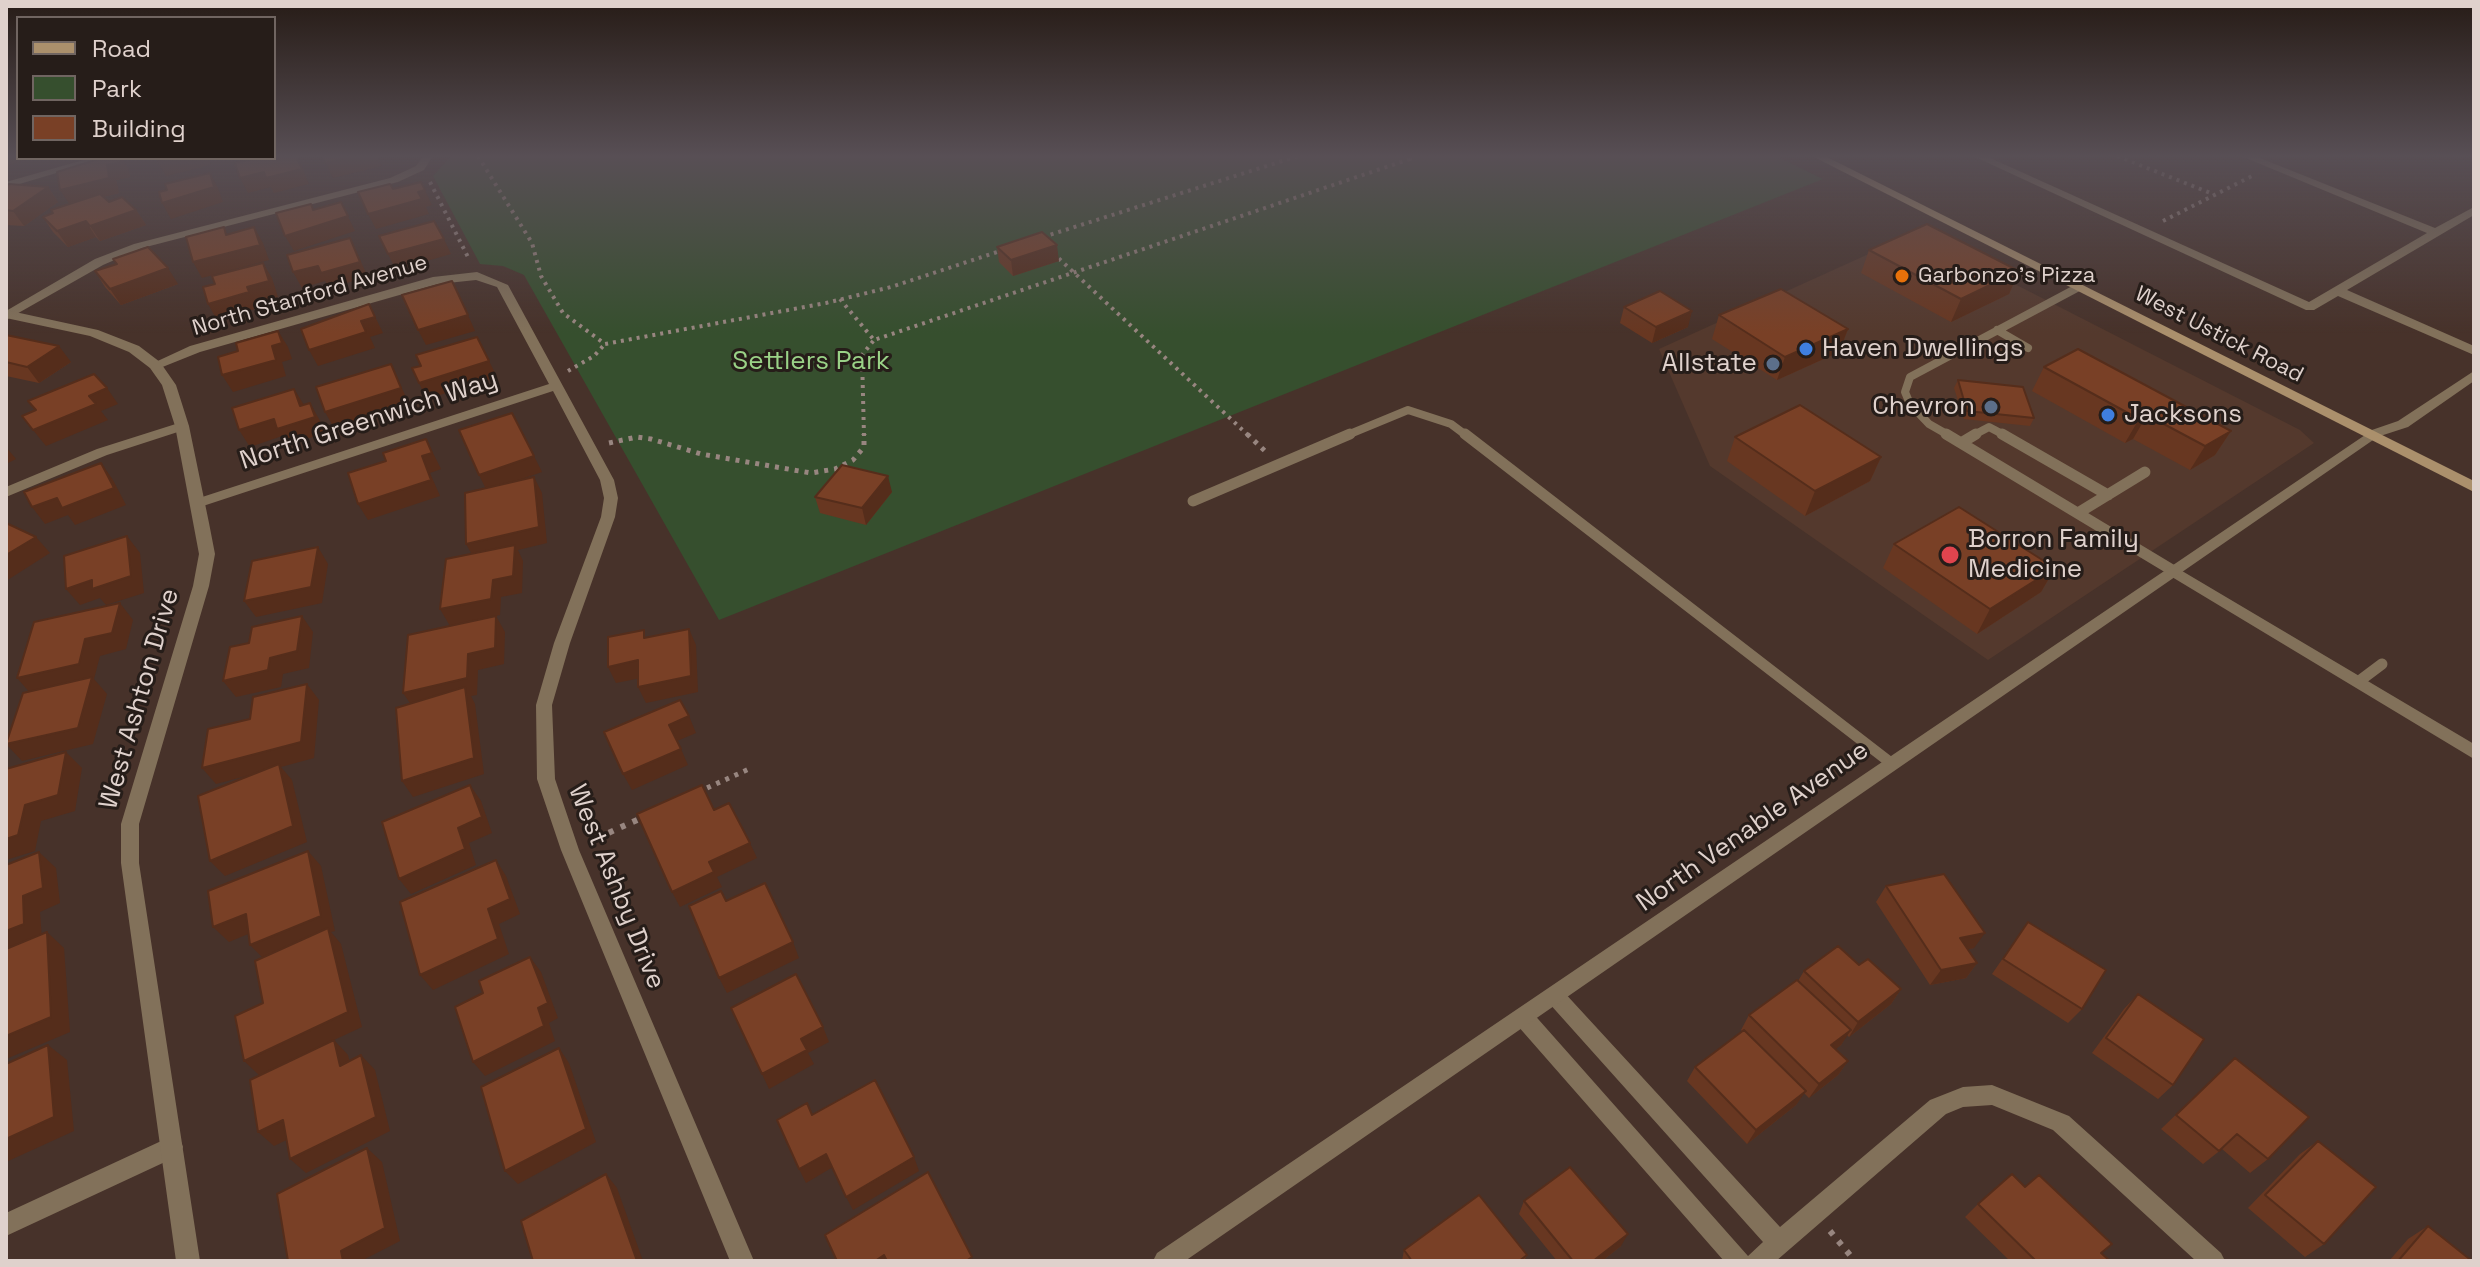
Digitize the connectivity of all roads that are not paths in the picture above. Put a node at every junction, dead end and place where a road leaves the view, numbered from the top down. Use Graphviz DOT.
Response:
graph roads {
  1 [pos="258,215"];
  2 [pos="1933,215"];
  3 [pos="2108,215"];
  4 [pos="2392,215"];
  5 [pos="2466,215"];
  6 [pos="2436,233"];
  7 [pos="476,271"];
  8 [pos="2077,288"];
  9 [pos="2338,291"];
  10 [pos="7,315"];
  11 [pos="1997,330"];
  12 [pos="2028,348"];
  13 [pos="2474,351"];
  14 [pos="155,365"];
  15 [pos="2474,375"];
  16 [pos="562,378"];
  17 [pos="182,426"];
  18 [pos="2371,435"];
  19 [pos="1961,443"];
  20 [pos="2145,472"];
  21 [pos="2474,487"];
  22 [pos="6,492"];
  23 [pos="2108,495"];
  24 [pos="1193,501"];
  25 [pos="198,503"];
  26 [pos="2078,513"];
  27 [pos="2172,570"];
  28 [pos="2382,664"];
  29 [pos="2358,682"];
  30 [pos="2474,752"];
  31 [pos="1891,763"];
  32 [pos="1555,996"];
  33 [pos="1524,1018"];
  34 [pos="172,1147"];
  35 [pos="6,1225"];
  36 [pos="1779,1243"];
  37 [pos="188,1261"];
  38 [pos="742,1261"];
  39 [pos="1165,1261"];
  40 [pos="1739,1261"];
  41 [pos="1758,1261"];
  42 [pos="2213,1261"];
  1 -- 10 [label="street"];
  2 -- 8 [label="main road, West Ustick Road"];
  3 -- 9 [label="street"];
  4 -- 6 [label="street"];
  5 -- 6 [label="street"];
  6 -- 9 [label="street"];
  7 -- 14 [label="street, North Stanford Avenue"];
  7 -- 16 [label="street, West Ashby Drive"];
  8 -- 11 [label="lane"];
  8 -- 18 [label="main road, West Ustick Road"];
  9 -- 13 [label="street"];
  10 -- 14 [label="street, West Ashton Drive"];
  11 -- 12 [label="lane"];
  11 -- 19 [label="lane"];
  14 -- 17 [label="street, West Ashton Drive"];
  15 -- 18 [label="street, North Venable Avenue"];
  16 -- 25 [label="street, North Greenwich Way"];
  16 -- 38 [label="street, West Ashby Drive"];
  17 -- 22 [label="street"];
  17 -- 25 [label="street, West Ashton Drive"];
  18 -- 21 [label="main road, West Ustick Road"];
  18 -- 27 [label="street, North Venable Avenue"];
  19 -- 23 [label="lane"];
  19 -- 26 [label="lane"];
  20 -- 23 [label="lane"];
  23 -- 26 [label="lane"];
  24 -- 31 [label="lane"];
  25 -- 34 [label="street, West Ashton Drive"];
  26 -- 27 [label="lane"];
  27 -- 29 [label="street"];
  27 -- 31 [label="street, North Venable Avenue"];
  28 -- 29 [label="lane"];
  29 -- 30 [label="street"];
  31 -- 32 [label="street, North Venable Avenue"];
  32 -- 33 [label="street, North Venable Avenue"];
  32 -- 36 [label="street"];
  33 -- 39 [label="street, North Venable Avenue"];
  33 -- 40 [label="street"];
  34 -- 35 [label="street"];
  34 -- 37 [label="street, West Ashton Drive"];
  36 -- 41 [label="street"];
  36 -- 42 [label="street"];
}
